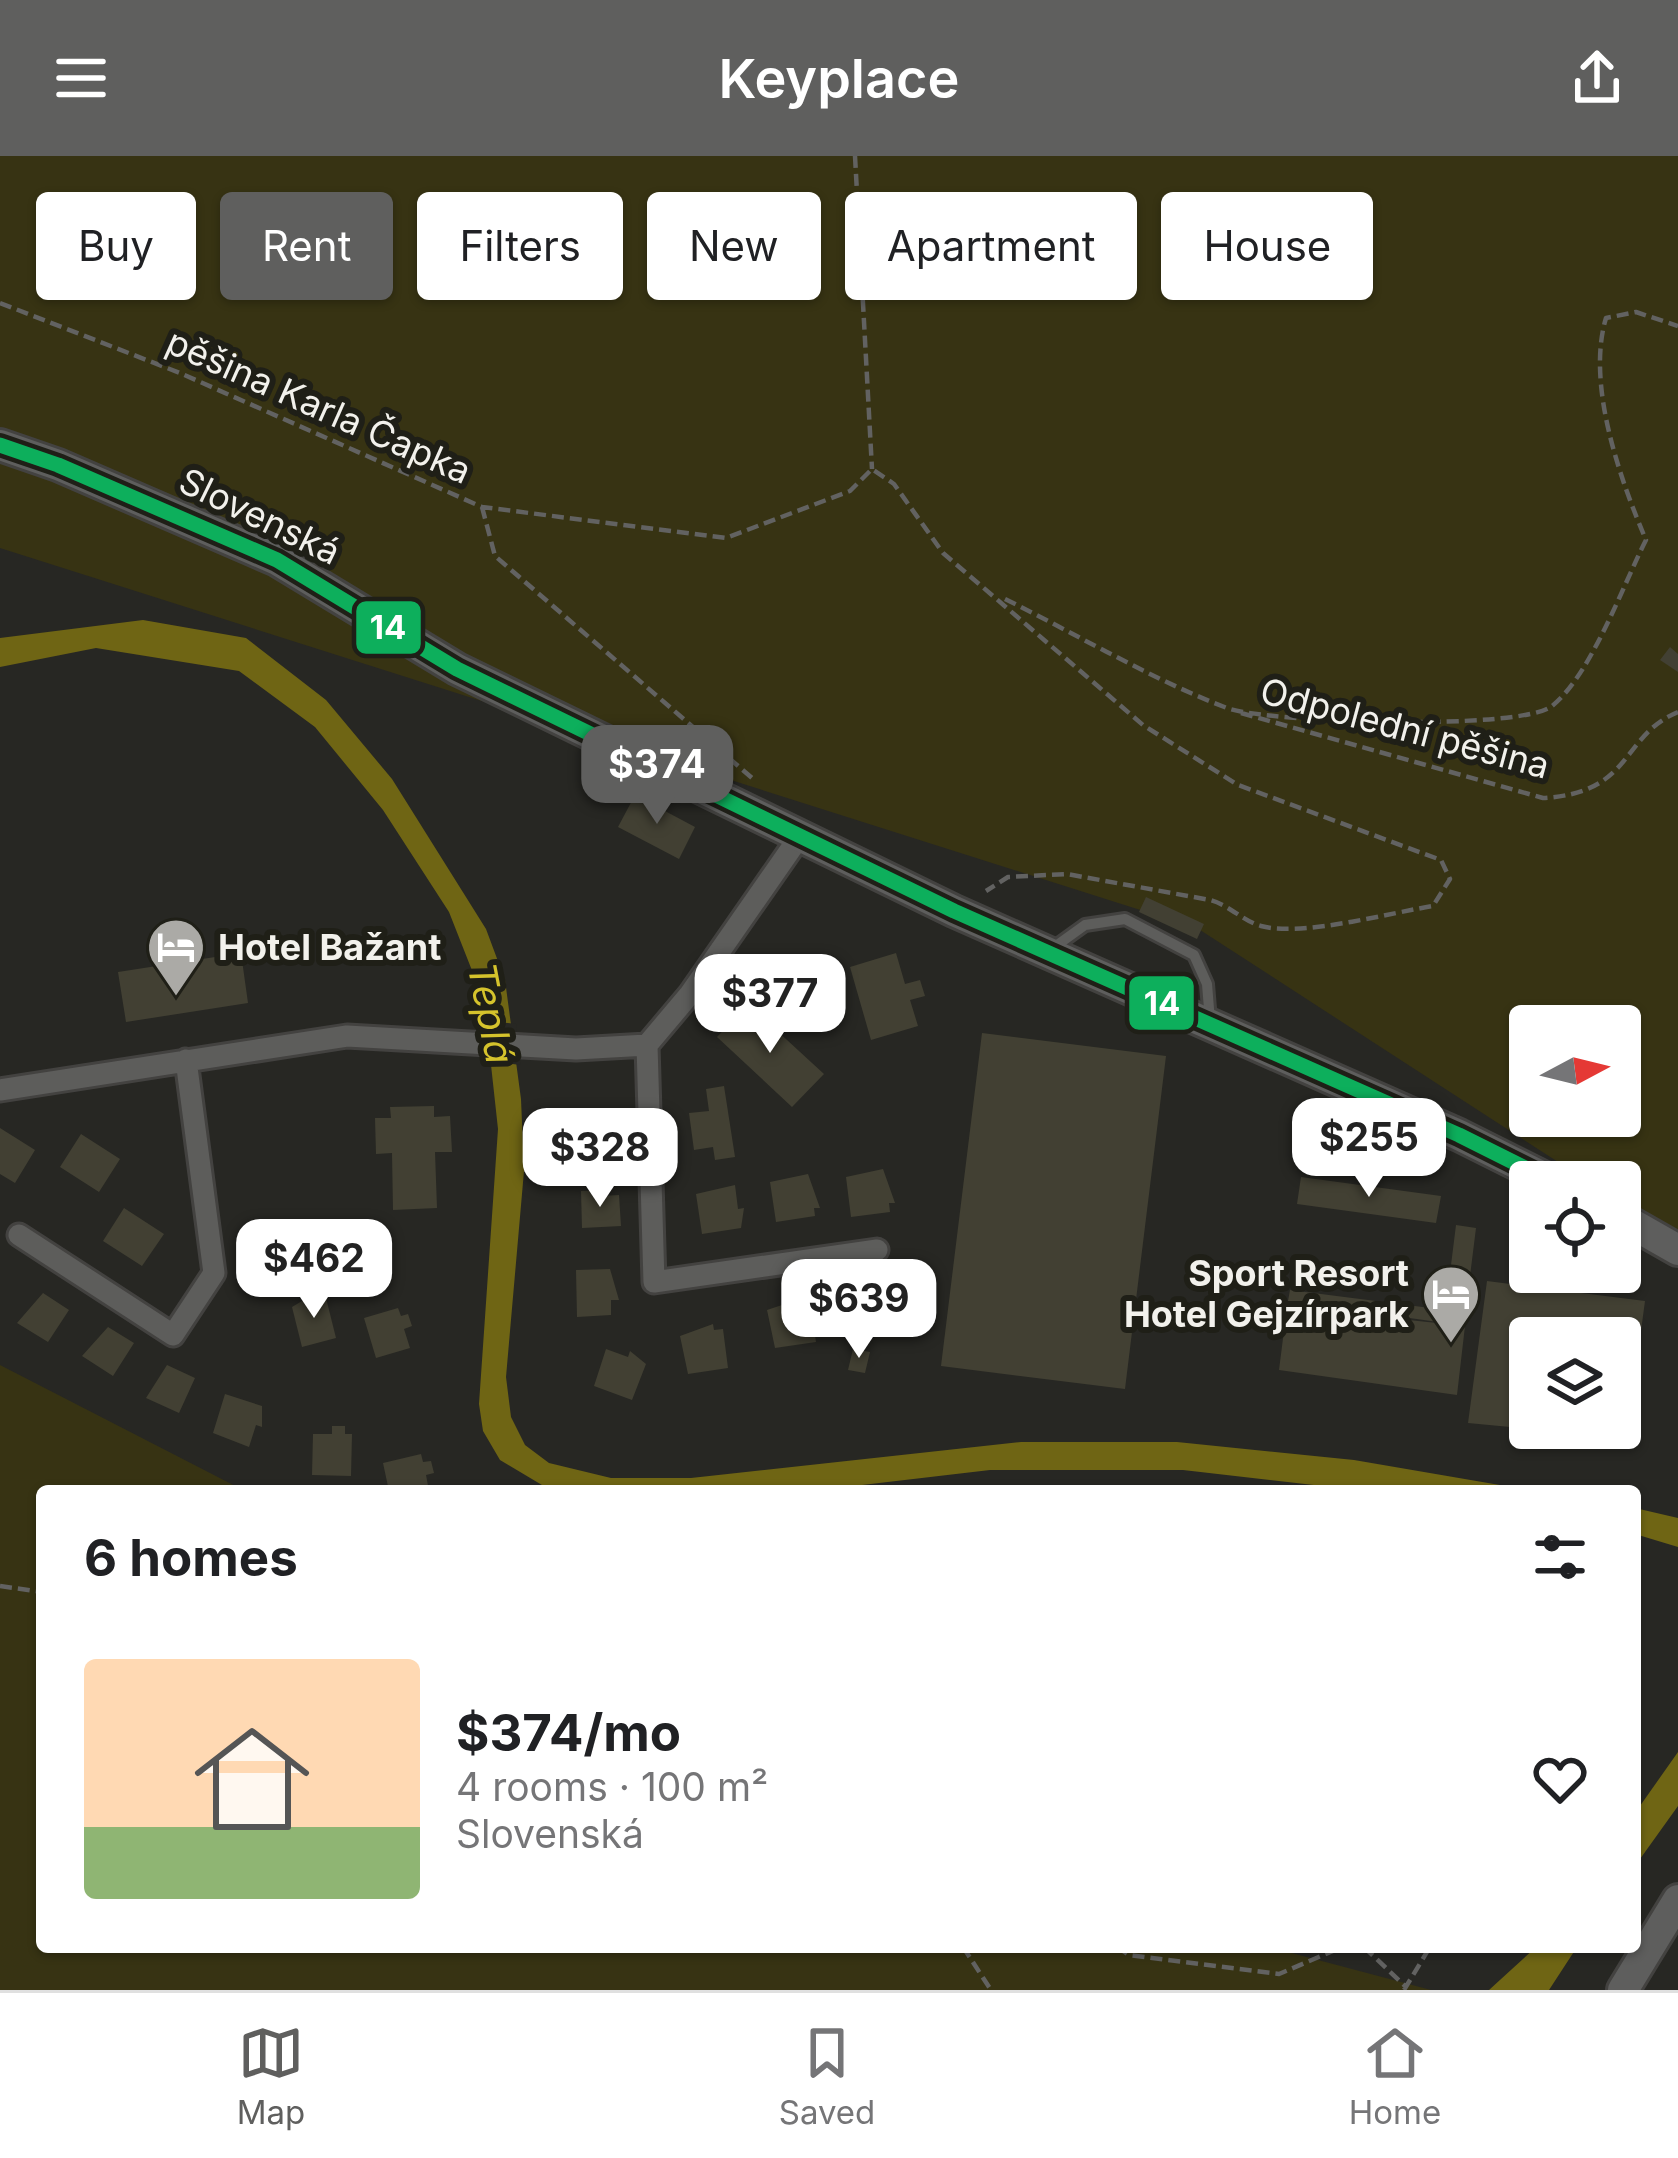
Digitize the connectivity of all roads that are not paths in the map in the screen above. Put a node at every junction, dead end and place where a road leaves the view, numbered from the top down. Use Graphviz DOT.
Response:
graph roads {
  1 [pos="0,446"];
  2 [pos="800,836"];
  3 [pos="1046,953"];
  4 [pos="1210,1028"];
  5 [pos="647,1045"];
  6 [pos="186,1060"];
  7 [pos="0,1090"];
  8 [pos="1511,1161"];
  9 [pos="1641,1229"];
  10 [pos="19,1234"];
  11 [pos="877,1250"];
  12 [pos="1678,1250"];
  13 [pos="1678,1900"];
  14 [pos="1623,1990"];
  1 -- 2 [label="street, Slovenská"];
  2 -- 3 [label="street, Slovenská"];
  2 -- 5 [label="street"];
  3 -- 4 [label="street, Slovenská"];
  3 -- 4 [label="lane"];
  4 -- 8 [label="street, Slovenská"];
  5 -- 6 [label="street"];
  5 -- 11 [label="street"];
  6 -- 7 [label="street"];
  6 -- 10 [label="street"];
  9 -- 12 [label="street"];
  13 -- 14 [label="street"];
}
